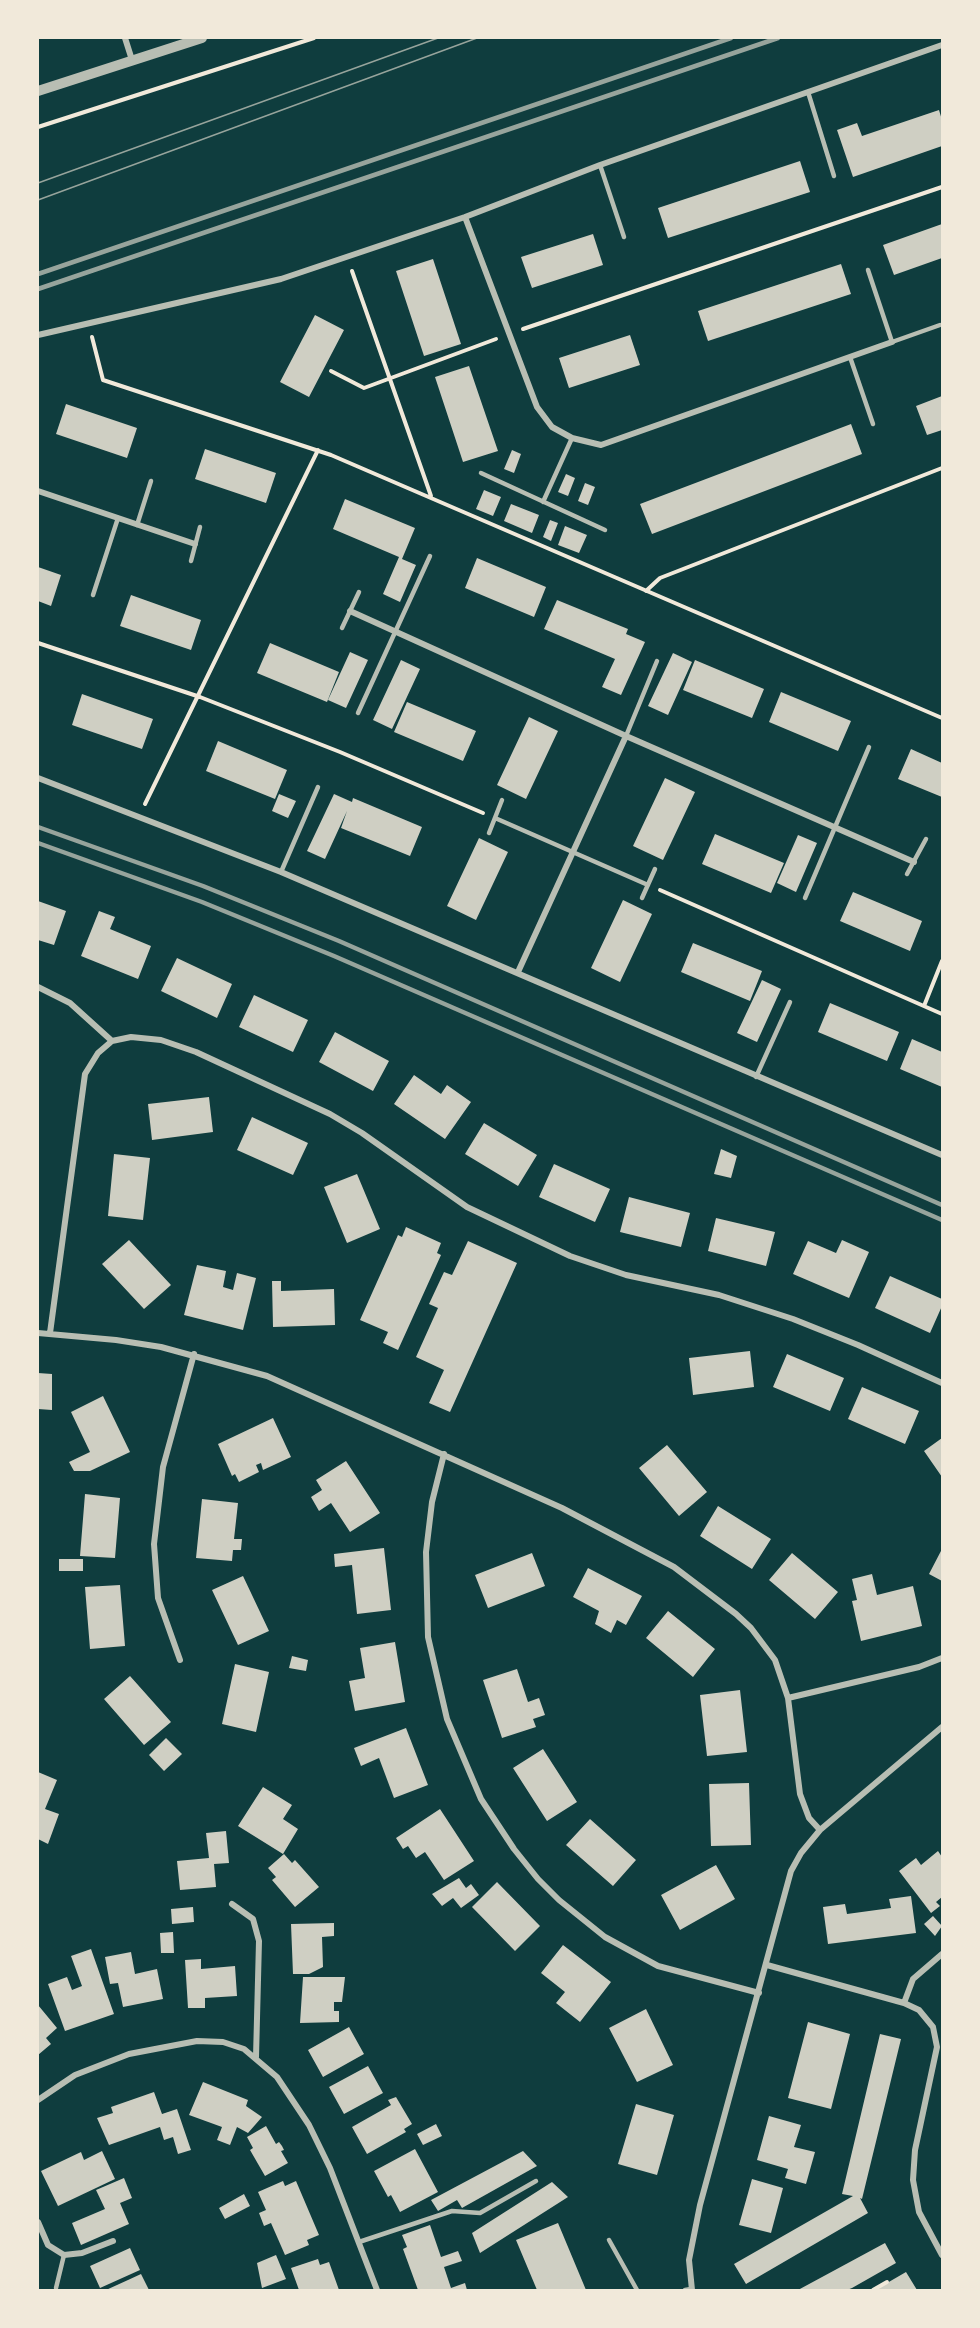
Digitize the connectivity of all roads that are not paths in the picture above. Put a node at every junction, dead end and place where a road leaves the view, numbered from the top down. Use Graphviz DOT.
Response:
graph roads {
  1 [pos="125,38"];
  2 [pos="202,38"];
  3 [pos="942,45"];
  4 [pos="132,60"];
  5 [pos="38,91"];
  6 [pos="808,92"];
  7 [pos="600,165"];
  8 [pos="834,176"];
  9 [pos="465,217"];
  10 [pos="624,237"];
  11 [pos="868,270"];
  12 [pos="940,325"];
  13 [pos="38,334"];
  14 [pos="892,342"];
  15 [pos="850,357"];
  16 [pos="873,424"];
  17 [pos="572,438"];
  18 [pos="481,473"];
  19 [pos="150,481"];
  20 [pos="38,491"];
  21 [pos="543,502"];
  22 [pos="118,518"];
  23 [pos="137,525"];
  24 [pos="200,527"];
  25 [pos="605,530"];
  26 [pos="195,544"];
  27 [pos="429,556"];
  28 [pos="191,561"];
  29 [pos="359,592"];
  30 [pos="93,595"];
  31 [pos="351,611"];
  32 [pos="342,628"];
  33 [pos="395,631"];
  34 [pos="657,661"];
  35 [pos="358,713"];
  36 [pos="626,736"];
  37 [pos="869,747"];
  38 [pos="38,778"];
  39 [pos="318,787"];
  40 [pos="502,800"];
  41 [pos="495,818"];
  42 [pos="836,828"];
  43 [pos="489,833"];
  44 [pos="926,839"];
  45 [pos="573,853"];
  46 [pos="914,862"];
  47 [pos="655,869"];
  48 [pos="281,872"];
  49 [pos="907,874"];
  50 [pos="648,885"];
  51 [pos="642,898"];
  52 [pos="805,898"];
  53 [pos="518,972"];
  54 [pos="38,987"];
  55 [pos="790,1002"];
  56 [pos="112,1041"];
  57 [pos="756,1077"];
  58 [pos="942,1155"];
  59 [pos="38,1333"];
  60 [pos="50,1333"];
  61 [pos="194,1354"];
  62 [pos="942,1383"];
  63 [pos="444,1454"];
  64 [pos="942,1658"];
  65 [pos="180,1660"];
  66 [pos="788,1698"];
  67 [pos="942,1727"];
  68 [pos="820,1830"];
  69 [pos="232,1904"];
  70 [pos="942,1954"];
  71 [pos="767,1965"];
  72 [pos="759,1993"];
  73 [pos="904,2002"];
  74 [pos="256,2057"];
  75 [pos="38,2100"];
  76 [pos="536,2181"];
  77 [pos="38,2222"];
  78 [pos="609,2240"];
  79 [pos="113,2241"];
  80 [pos="358,2242"];
  81 [pos="64,2255"];
  82 [pos="942,2255"];
  83 [pos="56,2288"];
  84 [pos="377,2290"];
  85 [pos="637,2290"];
  86 [pos="690,2290"];
  1 -- 4 [label="street"];
  2 -- 4 [label="street"];
  3 -- 6 [label="street"];
  4 -- 5 [label="street"];
  6 -- 7 [label="street"];
  6 -- 8 [label="lane"];
  7 -- 9 [label="street"];
  7 -- 10 [label="lane"];
  9 -- 13 [label="street"];
  9 -- 17 [label="street"];
  11 -- 14 [label="lane"];
  12 -- 14 [label="lane"];
  14 -- 15 [label="street"];
  15 -- 16 [label="lane"];
  15 -- 17 [label="street"];
  17 -- 21 [label="lane"];
  18 -- 21 [label="lane"];
  19 -- 23 [label="lane"];
  20 -- 22 [label="street"];
  21 -- 25 [label="lane"];
  22 -- 23 [label="street"];
  22 -- 30 [label="lane"];
  23 -- 26 [label="street"];
  24 -- 26 [label="lane"];
  26 -- 28 [label="lane"];
  27 -- 33 [label="lane"];
  29 -- 31 [label="lane"];
  31 -- 32 [label="lane"];
  31 -- 33 [label="street"];
  33 -- 35 [label="lane"];
  33 -- 36 [label="street"];
  34 -- 36 [label="lane"];
  36 -- 42 [label="street"];
  36 -- 45 [label="street"];
  37 -- 42 [label="lane"];
  38 -- 48 [label="street"];
  39 -- 48 [label="lane"];
  40 -- 41 [label="lane"];
  41 -- 43 [label="lane"];
  41 -- 45 [label="lane"];
  42 -- 46 [label="street"];
  42 -- 52 [label="lane"];
  44 -- 46 [label="lane"];
  45 -- 50 [label="lane"];
  45 -- 53 [label="street"];
  46 -- 49 [label="lane"];
  47 -- 50 [label="lane"];
  48 -- 53 [label="street"];
  50 -- 51 [label="lane"];
  53 -- 57 [label="street"];
  54 -- 56 [label="street"];
  55 -- 57 [label="lane"];
  56 -- 60 [label="street"];
  56 -- 62 [label="street"];
  57 -- 58 [label="street"];
  59 -- 60 [label="street"];
  60 -- 61 [label="street"];
  61 -- 63 [label="street"];
  61 -- 65 [label="street"];
  63 -- 66 [label="street"];
  63 -- 72 [label="street"];
  64 -- 66 [label="street"];
  66 -- 68 [label="street"];
  67 -- 68 [label="street"];
  68 -- 71 [label="street"];
  69 -- 74 [label="street"];
  70 -- 73 [label="street"];
  71 -- 72 [label="street"];
  71 -- 73 [label="street"];
  72 -- 86 [label="street"];
  73 -- 82 [label="street"];
  74 -- 75 [label="street"];
  74 -- 80 [label="street"];
  76 -- 80 [label="lane"];
  77 -- 81 [label="street"];
  78 -- 85 [label="lane"];
  79 -- 81 [label="street"];
  80 -- 84 [label="street"];
  81 -- 83 [label="lane"];
}
